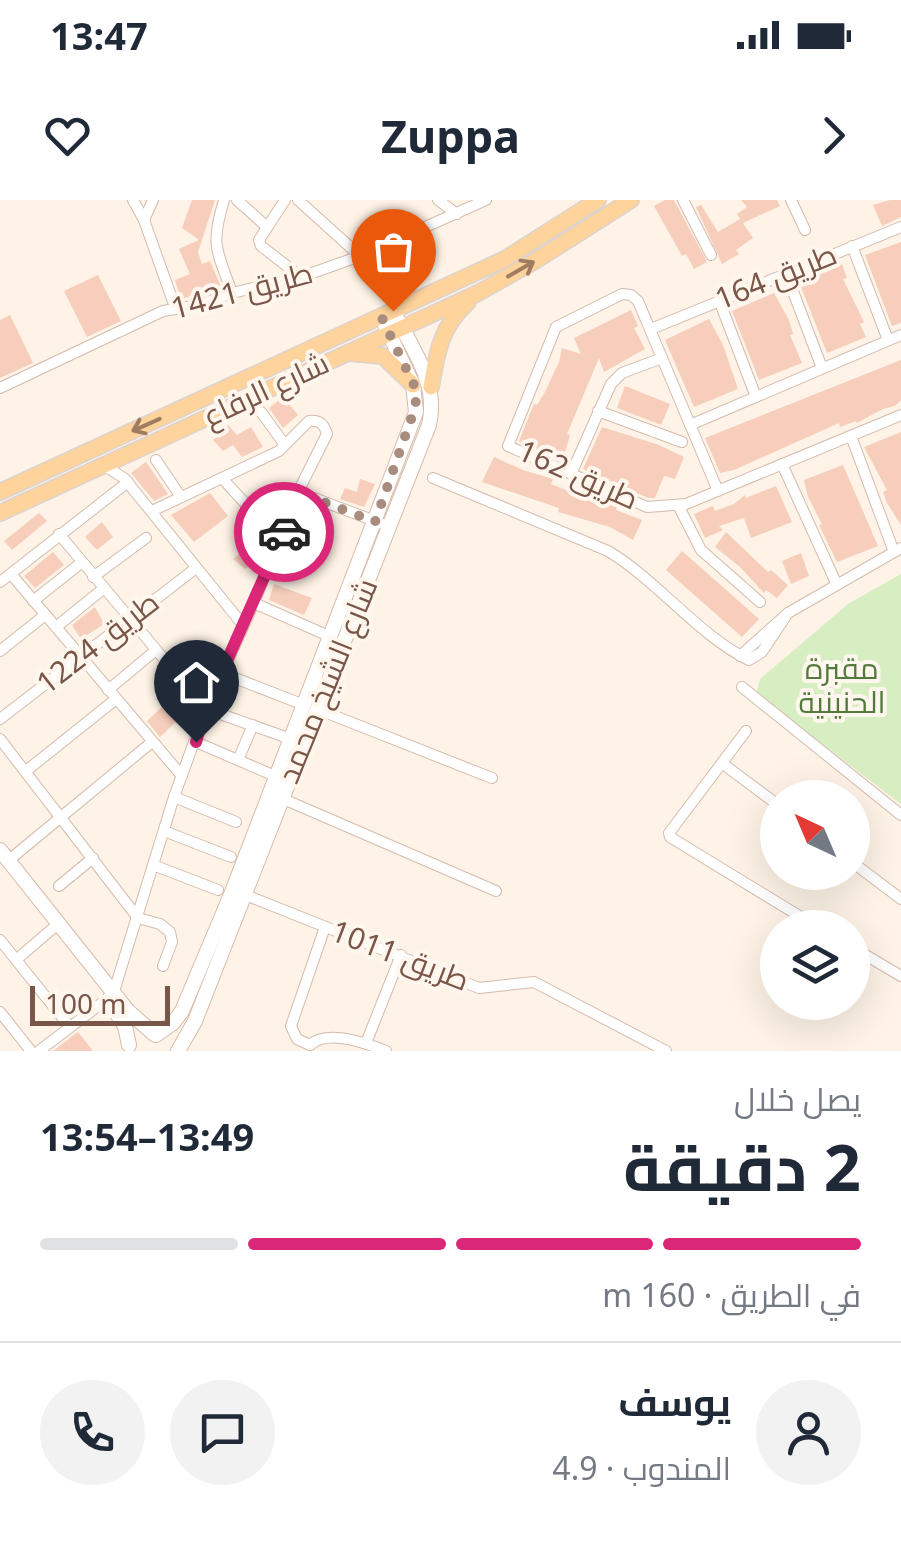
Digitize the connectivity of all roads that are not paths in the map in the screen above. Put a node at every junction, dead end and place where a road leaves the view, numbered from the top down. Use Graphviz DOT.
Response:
graph roads {
  1 [pos="134,200"];
  2 [pos="153,200"];
  3 [pos="224,200"];
  4 [pos="237,200"];
  5 [pos="286,200"];
  6 [pos="298,200"];
  7 [pos="438,200"];
  8 [pos="486,200"];
  9 [pos="564,200"];
  10 [pos="631,200"];
  11 [pos="683,200"];
  12 [pos="791,200"];
  13 [pos="591,207"];
  14 [pos="457,214"];
  15 [pos="144,220"];
  16 [pos="266,226"];
  17 [pos="901,226"];
  18 [pos="805,230"];
  19 [pos="548,232"];
  20 [pos="852,246"];
  21 [pos="710,255"];
  22 [pos="360,256"];
  23 [pos="786,273"];
  24 [pos="300,277"];
  25 [pos="232,293"];
  26 [pos="478,293"];
  27 [pos="718,300"];
  28 [pos="175,307"];
  29 [pos="387,314"];
  30 [pos="651,329"];
  31 [pos="396,331"];
  32 [pos="901,335"];
  33 [pos="888,340"];
  34 [pos="346,352"];
  35 [pos="662,358"];
  36 [pos="822,368"];
  37 [pos="414,385"];
  38 [pos="431,386"];
  39 [pos="0,388"];
  40 [pos="756,397"];
  41 [pos="598,411"];
  42 [pos="262,412"];
  43 [pos="901,415"];
  44 [pos="690,424"];
  45 [pos="851,436"];
  46 [pos="682,442"];
  47 [pos="285,444"];
  48 [pos="125,455"];
  49 [pos="156,460"];
  50 [pos="782,464"];
  51 [pos="104,465"];
  52 [pos="571,474"];
  53 [pos="222,478"];
  54 [pos="432,478"];
  55 [pos="126,480"];
  56 [pos="718,491"];
  57 [pos="0,492"];
  58 [pos="298,492"];
  59 [pos="181,497"];
  60 [pos="678,505"];
  61 [pos="152,511"];
  62 [pos="0,513"];
  63 [pos="375,522"];
  64 [pos="391,527"];
  65 [pos="59,534"];
  66 [pos="146,538"];
  67 [pos="280,542"];
  68 [pos="898,550"];
  69 [pos="81,563"];
  70 [pos="196,568"];
  71 [pos="11,574"];
  72 [pos="93,577"];
  73 [pos="0,582"];
  74 [pos="838,585"];
  75 [pos="104,589"];
  76 [pos="34,601"];
  77 [pos="760,602"];
  78 [pos="254,603"];
  79 [pos="46,615"];
  80 [pos="130,618"];
  81 [pos="243,625"];
  82 [pos="56,628"];
  83 [pos="331,637"];
  84 [pos="156,650"];
  85 [pos="0,651"];
  86 [pos="79,657"];
  87 [pos="222,674"];
  88 [pos="742,687"];
  89 [pos="112,694"];
  90 [pos="311,707"];
  91 [pos="206,708"];
  92 [pos="0,719"];
  93 [pos="253,725"];
  94 [pos="746,731"];
  95 [pos="0,738"];
  96 [pos="291,740"];
  97 [pos="152,742"];
  98 [pos="196,742"];
  99 [pos="238,760"];
  100 [pos="723,764"];
  101 [pos="26,771"];
  102 [pos="182,776"];
  103 [pos="276,776"];
  104 [pos="492,778"];
  105 [pos="760,792"];
  106 [pos="174,797"];
  107 [pos="281,798"];
  108 [pos="901,815"];
  109 [pos="60,817"];
  110 [pos="236,822"];
  111 [pos="164,830"];
  112 [pos="232,857"];
  113 [pos="3,858"];
  114 [pos="93,858"];
  115 [pos="153,865"];
  116 [pos="870,876"];
  117 [pos="59,886"];
  118 [pos="218,890"];
  119 [pos="496,891"];
  120 [pos="243,894"];
  121 [pos="901,899"];
  122 [pos="790,910"];
  123 [pos="138,918"];
  124 [pos="325,927"];
  125 [pos="52,930"];
  126 [pos="0,940"];
  127 [pos="402,955"];
  128 [pos="870,958"];
  129 [pos="16,960"];
  130 [pos="163,966"];
  131 [pos="901,976"];
  132 [pos="105,990"];
  133 [pos="0,1012"];
  134 [pos="70,1028"];
  135 [pos="155,1034"];
  136 [pos="366,1044"];
  137 [pos="329,1046"];
  138 [pos="127,1048"];
  139 [pos="310,1048"];
  140 [pos="31,1051"];
  141 [pos="39,1051"];
  142 [pos="177,1051"];
  143 [pos="386,1051"];
  144 [pos="666,1051"];
  1 -- 15 [label="street"];
  2 -- 15 [label="street"];
  3 -- 25 [label="street"];
  4 -- 16 [label="street"];
  5 -- 16 [label="street"];
  6 -- 22 [label="street"];
  7 -- 14 [label="street"];
  8 -- 14 [label="street, طريق 1421"];
  9 -- 19 [label="main road"];
  10 -- 13 [label="main road, شارع الرفاع"];
  11 -- 21 [label="street"];
  12 -- 18 [label="street"];
  13 -- 19 [label="main road, شارع الرفاع"];
  26 -- 13 [label="main road, شارع الرفاع, one-way"];
  14 -- 22 [label="street, طريق 1421"];
  15 -- 28 [label="street"];
  16 -- 24 [label="street"];
  17 -- 20 [label="street, طريق 164"];
  19 -- 29 [label="main road, شارع الرفاع"];
  20 -- 23 [label="street, طريق 164"];
  20 -- 33 [label="street"];
  22 -- 24 [label="street, طريق 1421"];
  23 -- 27 [label="street, طريق 164"];
  23 -- 36 [label="street"];
  24 -- 25 [label="street, طريق 1421"];
  25 -- 28 [label="street, طريق 1421"];
  26 -- 31 [label="main road, شارع الرفاع"];
  26 -- 38 [label="main road"];
  27 -- 30 [label="street, طريق 164"];
  27 -- 40 [label="street"];
  28 -- 39 [label="street, طريق 1421"];
  29 -- 31 [label="street"];
  29 -- 57 [label="main road, شارع الرفاع, one-way"];
  30 -- 35 [label="street"];
  30 -- 52 [label="street, طريق 162"];
  31 -- 34 [label="main road, شارع الرفاع"];
  31 -- 37 [label="street"];
  31 -- 38 [label="street"];
  32 -- 33 [label="street"];
  33 -- 36 [label="street"];
  34 -- 37 [label="main road"];
  34 -- 48 [label="main road, شارع الرفاع"];
  35 -- 41 [label="street"];
  35 -- 44 [label="street"];
  36 -- 40 [label="street"];
  37 -- 63 [label="street, شارع الشيخ محمد"];
  38 -- 64 [label="street, شارع الشيخ محمد"];
  40 -- 44 [label="street"];
  41 -- 46 [label="street"];
  41 -- 52 [label="street"];
  42 -- 47 [label="street"];
  43 -- 45 [label="street, طريق 162"];
  44 -- 56 [label="street"];
  45 -- 50 [label="street, طريق 162"];
  45 -- 68 [label="street"];
  47 -- 53 [label="street"];
  47 -- 58 [label="street"];
  48 -- 51 [label="main road, شارع الرفاع"];
  48 -- 55 [label="street"];
  49 -- 59 [label="street"];
  50 -- 56 [label="street, طريق 162"];
  50 -- 74 [label="street"];
  51 -- 55 [label="street"];
  51 -- 62 [label="main road, شارع الرفاع"];
  52 -- 60 [label="street, طريق 162"];
  53 -- 59 [label="street"];
  53 -- 67 [label="street"];
  54 -- 74 [label="street"];
  55 -- 61 [label="street"];
  55 -- 65 [label="street"];
  56 -- 60 [label="street, طريق 162"];
  58 -- 63 [label="street"];
  58 -- 67 [label="street"];
  59 -- 61 [label="street"];
  60 -- 77 [label="street"];
  61 -- 70 [label="street"];
  63 -- 64 [label="street"];
  63 -- 83 [label="street, شارع الشيخ محمد"];
  64 -- 90 [label="street, شارع الشيخ محمد"];
  65 -- 69 [label="street"];
  65 -- 71 [label="street"];
  66 -- 72 [label="street"];
  67 -- 78 [label="street"];
  68 -- 74 [label="street"];
  69 -- 72 [label="street"];
  69 -- 76 [label="street"];
  70 -- 80 [label="street, طريق 1224"];
  70 -- 81 [label="street"];
  71 -- 73 [label="street"];
  71 -- 76 [label="street"];
  72 -- 75 [label="street"];
  75 -- 80 [label="street"];
  75 -- 82 [label="street"];
  76 -- 79 [label="street"];
  78 -- 81 [label="street"];
  78 -- 83 [label="street"];
  79 -- 82 [label="street"];
  79 -- 85 [label="street"];
  80 -- 84 [label="street"];
  80 -- 86 [label="street, طريق 1224"];
  81 -- 87 [label="street"];
  82 -- 86 [label="street"];
  83 -- 90 [label="street, شارع الشيخ محمد"];
  84 -- 89 [label="street"];
  84 -- 91 [label="street"];
  86 -- 89 [label="street"];
  86 -- 92 [label="street, طريق 1224"];
  87 -- 90 [label="street"];
  87 -- 91 [label="street"];
  88 -- 108 [label="street"];
  89 -- 97 [label="street"];
  89 -- 101 [label="street"];
  90 -- 96 [label="street, شارع الشيخ محمد"];
  90 -- 104 [label="street"];
  90 -- 107 [label="street, شارع الشيخ محمد"];
  91 -- 93 [label="street"];
  91 -- 98 [label="street"];
  93 -- 96 [label="street"];
  93 -- 99 [label="street"];
  94 -- 100 [label="street"];
  95 -- 101 [label="street"];
  96 -- 103 [label="street, شارع الشيخ محمد"];
  97 -- 102 [label="street"];
  97 -- 109 [label="street"];
  98 -- 99 [label="street"];
  98 -- 102 [label="street"];
  99 -- 103 [label="street"];
  100 -- 105 [label="street"];
  100 -- 122 [label="street"];
  101 -- 109 [label="street"];
  102 -- 106 [label="street"];
  103 -- 135 [label="street, شارع الشيخ محمد"];
  106 -- 110 [label="street"];
  106 -- 111 [label="street"];
  107 -- 119 [label="street"];
  107 -- 120 [label="street, شارع الشيخ محمد"];
  109 -- 113 [label="street"];
  109 -- 114 [label="street"];
  111 -- 112 [label="street"];
  111 -- 115 [label="street"];
  113 -- 125 [label="street"];
  113 -- 132 [label="street"];
  114 -- 117 [label="street"];
  114 -- 123 [label="street"];
  115 -- 118 [label="street"];
  115 -- 123 [label="street"];
  116 -- 121 [label="street"];
  120 -- 124 [label="street, طريق 1011"];
  120 -- 142 [label="street, شارع الشيخ محمد"];
  123 -- 130 [label="street"];
  123 -- 132 [label="street"];
  124 -- 127 [label="street, طريق 1011"];
  124 -- 139 [label="street"];
  125 -- 129 [label="street"];
  125 -- 132 [label="street"];
  126 -- 129 [label="street"];
  127 -- 136 [label="street"];
  127 -- 144 [label="street, طريق 1011"];
  128 -- 131 [label="street"];
  129 -- 134 [label="street"];
  132 -- 134 [label="street"];
  132 -- 135 [label="street"];
  132 -- 138 [label="street"];
  133 -- 140 [label="street"];
  134 -- 141 [label="street"];
  135 -- 138 [label="street"];
  135 -- 142 [label="street"];
  136 -- 137 [label="street"];
  136 -- 143 [label="street"];
  137 -- 139 [label="street"];
}
